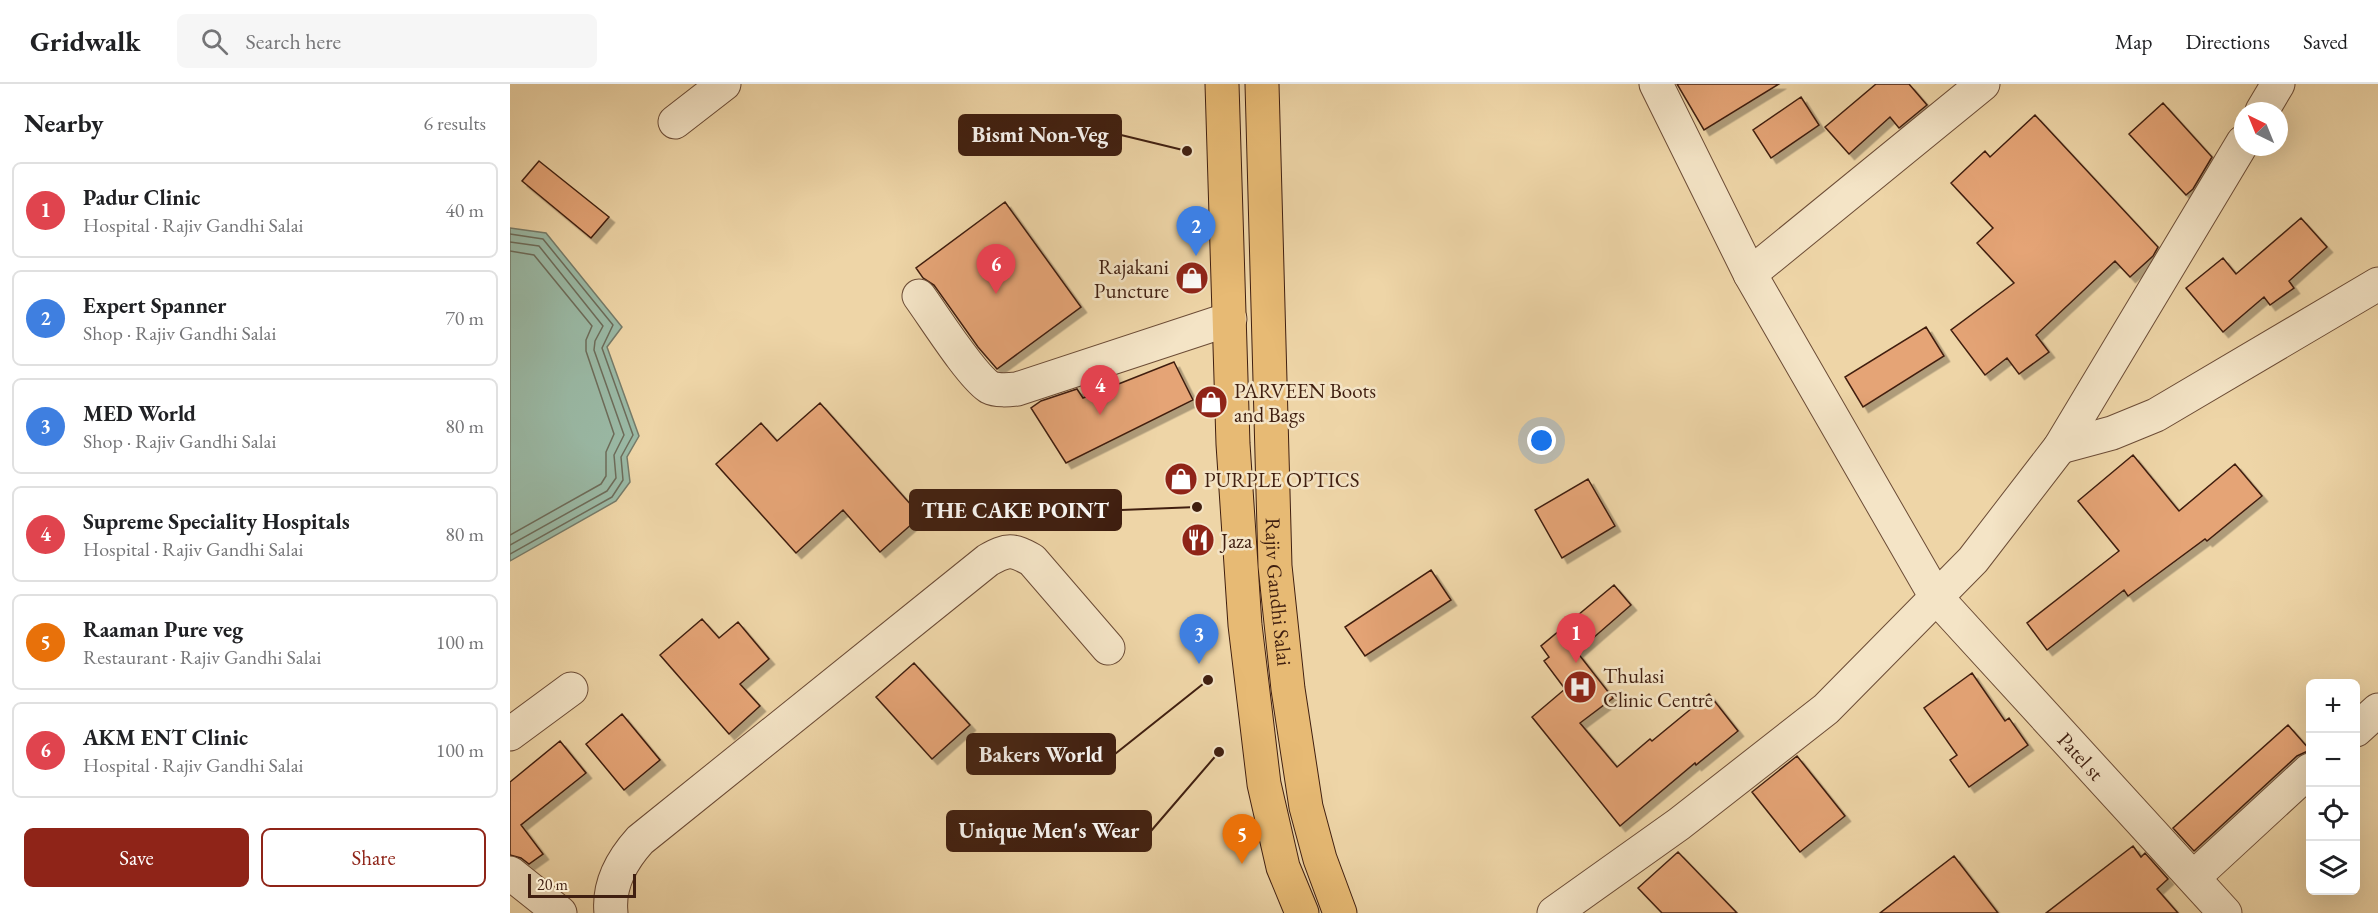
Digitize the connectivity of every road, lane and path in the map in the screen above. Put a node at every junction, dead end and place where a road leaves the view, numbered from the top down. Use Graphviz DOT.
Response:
graph roads {
  1 [pos="724,84"];
  2 [pos="1222,84"];
  3 [pos="1262,84"];
  4 [pos="1656,84"];
  5 [pos="1983,84"];
  6 [pos="2278,84"];
  7 [pos="2267,102"];
  8 [pos="675,122"];
  9 [pos="2235,156"];
  10 [pos="1750,274"];
  11 [pos="2378,284"];
  12 [pos="919,297"];
  13 [pos="1230,319"];
  14 [pos="2060,447"];
  15 [pos="1936,597"];
  16 [pos="1108,648"];
  17 [pos="571,689"];
  18 [pos="2378,710"];
  19 [pos="2360,726"];
  20 [pos="510,734"];
  21 [pos="2306,774"];
  22 [pos="510,873"];
  23 [pos="2194,877"];
  24 [pos="560,913"];
  25 [pos="611,913"];
  26 [pos="1302,913"];
  27 [pos="1340,913"];
  28 [pos="1554,913"];
  29 [pos="2225,913"];
  1 -- 8 [label="street"];
  2 -- 13 [label="main road, Rajiv Gandhi Salai"];
  3 -- 27 [label="main road, Rajiv Gandhi Salai"];
  4 -- 10 [label="street, Patel st"];
  5 -- 10 [label="street"];
  6 -- 7 [label="street"];
  9 -- 14 [label="street"];
  10 -- 15 [label="street, Patel st"];
  11 -- 14 [label="street"];
  12 -- 13 [label="street"];
  13 -- 26 [label="main road, Rajiv Gandhi Salai"];
  14 -- 15 [label="street"];
  15 -- 23 [label="street, Patel st"];
  15 -- 28 [label="street"];
  16 -- 25 [label="street"];
  17 -- 20 [label="street"];
  18 -- 19 [label="street"];
  21 -- 23 [label="street"];
  22 -- 24 [label="street"];
  23 -- 29 [label="street, Patel st"];
}
